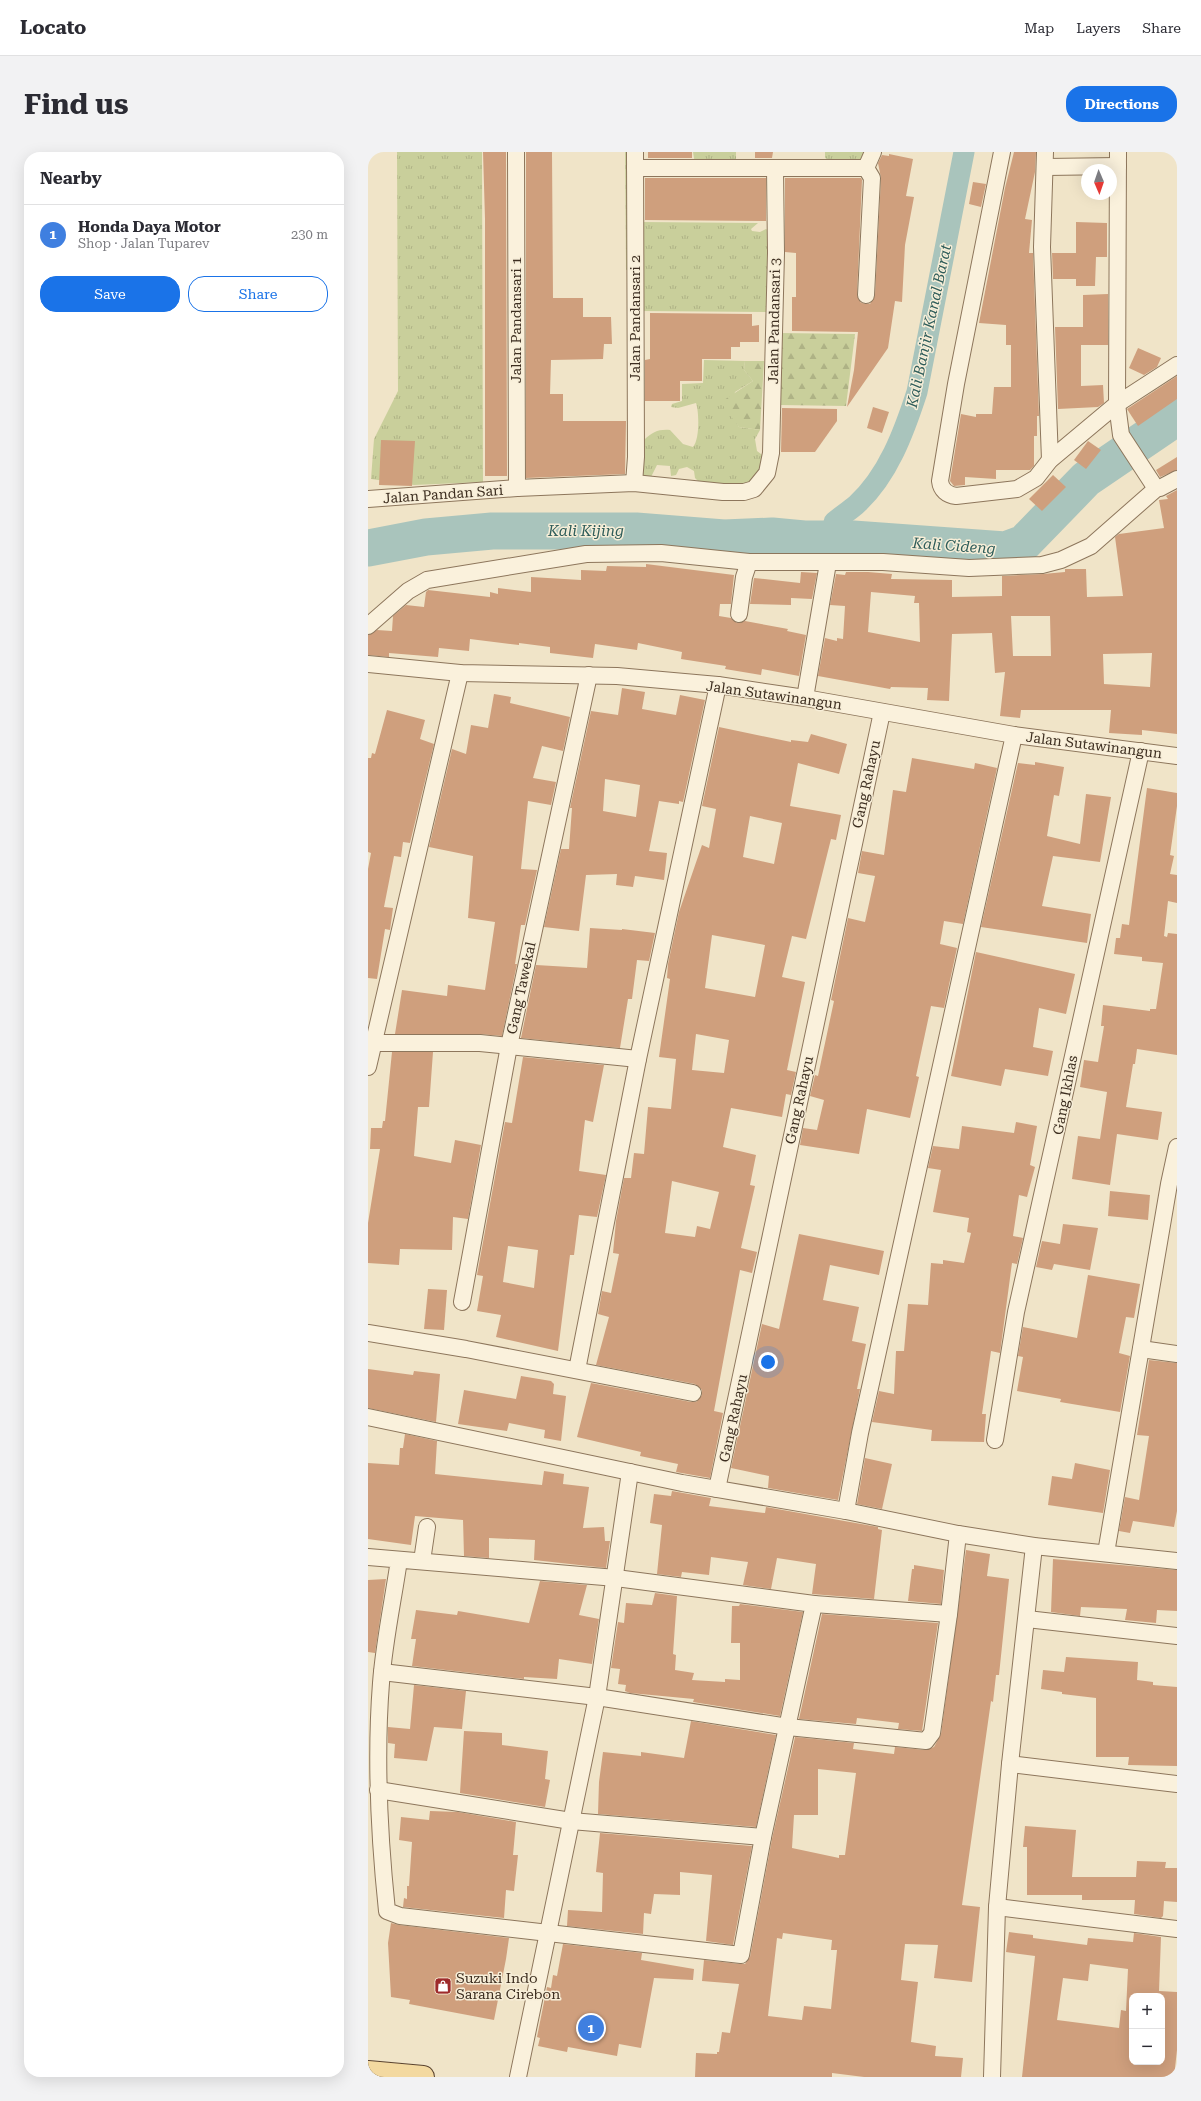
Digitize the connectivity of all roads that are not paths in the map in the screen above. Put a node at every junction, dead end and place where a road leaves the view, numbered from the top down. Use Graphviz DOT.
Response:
graph roads {
  1 [pos="516,152"];
  2 [pos="635,152"];
  3 [pos="873,152"];
  4 [pos="1002,152"];
  5 [pos="1046,159"];
  6 [pos="1118,159"];
  7 [pos="635,168"];
  8 [pos="775,168"];
  9 [pos="866,168"];
  10 [pos="866,295"];
  11 [pos="1177,365"];
  12 [pos="1117,404"];
  13 [pos="1050,460"];
  14 [pos="767,473"];
  15 [pos="1177,479"];
  16 [pos="634,483"];
  17 [pos="517,488"];
  18 [pos="1158,488"];
  19 [pos="368,499"];
  20 [pos="749,562"];
  21 [pos="828,563"];
  22 [pos="739,614"];
  23 [pos="368,626"];
  24 [pos="368,664"];
  25 [pos="460,673"];
  26 [pos="590,675"];
  27 [pos="718,685"];
  28 [pos="805,698"];
  29 [pos="882,712"];
  30 [pos="1014,735"];
  31 [pos="1141,751"];
  32 [pos="1177,756"];
  33 [pos="370,1043"];
  34 [pos="509,1046"];
  35 [pos="638,1059"];
  36 [pos="368,1067"];
  37 [pos="1177,1147"];
  38 [pos="462,1302"];
  39 [pos="368,1333"];
  40 [pos="1141,1349"];
  41 [pos="1177,1354"];
  42 [pos="577,1370"];
  43 [pos="692,1393"];
  44 [pos="368,1417"];
  45 [pos="995,1440"];
  46 [pos="630,1472"];
  47 [pos="718,1489"];
  48 [pos="846,1511"];
  49 [pos="427,1527"];
  50 [pos="958,1534"];
  51 [pos="1034,1546"];
  52 [pos="1106,1554"];
  53 [pos="368,1556"];
  54 [pos="399,1560"];
  55 [pos="1177,1560"];
  56 [pos="422,1562"];
  57 [pos="616,1578"];
  58 [pos="814,1604"];
  59 [pos="949,1614"];
  60 [pos="1027,1619"];
  61 [pos="1177,1636"];
  62 [pos="382,1672"];
  63 [pos="597,1697"];
  64 [pos="788,1727"];
  65 [pos="1010,1764"];
  66 [pos="1177,1784"];
  67 [pos="378,1790"];
  68 [pos="571,1821"];
  69 [pos="763,1837"];
  70 [pos="997,1907"];
  71 [pos="1177,1928"];
  72 [pos="549,1933"];
  73 [pos="387,2074"];
  74 [pos="423,2077"];
  75 [pos="518,2077"];
  76 [pos="992,2077"];
  1 -- 17 [label="street, Jalan Pandansari 1"];
  2 -- 7 [label="street, Jalan Pandansari 2"];
  3 -- 9 [label="street"];
  4 -- 13 [label="street"];
  5 -- 6 [label="street"];
  5 -- 13 [label="street"];
  6 -- 12 [label="street"];
  7 -- 8 [label="street"];
  7 -- 16 [label="street, Jalan Pandansari 2"];
  8 -- 9 [label="street"];
  8 -- 14 [label="street, Jalan Pandansari 3"];
  9 -- 10 [label="street"];
  11 -- 12 [label="street"];
  12 -- 13 [label="street"];
  12 -- 18 [label="street"];
  14 -- 16 [label="street, Jalan Pandan Sari"];
  15 -- 18 [label="street"];
  16 -- 17 [label="street, Jalan Pandan Sari"];
  17 -- 19 [label="street, Jalan Pandan Sari"];
  18 -- 21 [label="street"];
  20 -- 21 [label="street"];
  20 -- 22 [label="street"];
  20 -- 23 [label="street"];
  21 -- 28 [label="street"];
  24 -- 25 [label="street, Jalan Sutawinangun"];
  25 -- 26 [label="street, Jalan Sutawinangun"];
  25 -- 33 [label="street"];
  26 -- 27 [label="street, Jalan Sutawinangun"];
  26 -- 34 [label="street, Gang Tawekal"];
  27 -- 28 [label="street, Jalan Sutawinangun"];
  27 -- 35 [label="street"];
  28 -- 29 [label="street, Jalan Sutawinangun"];
  29 -- 30 [label="street, Jalan Sutawinangun"];
  29 -- 47 [label="street, Gang Rahayu"];
  30 -- 31 [label="street, Jalan Sutawinangun"];
  30 -- 48 [label="street"];
  31 -- 32 [label="street, Jalan Sutawinangun"];
  31 -- 45 [label="street, Gang Ikhlas"];
  33 -- 34 [label="street"];
  33 -- 36 [label="street"];
  34 -- 35 [label="street"];
  34 -- 38 [label="street, Gang Tawekal"];
  35 -- 42 [label="street"];
  37 -- 40 [label="street"];
  39 -- 42 [label="street"];
  40 -- 41 [label="street"];
  40 -- 52 [label="street"];
  42 -- 43 [label="street"];
  44 -- 46 [label="street"];
  46 -- 47 [label="street"];
  46 -- 57 [label="street"];
  47 -- 48 [label="street"];
  48 -- 50 [label="street"];
  49 -- 56 [label="street"];
  50 -- 51 [label="street"];
  50 -- 59 [label="street"];
  51 -- 52 [label="street"];
  51 -- 60 [label="street"];
  52 -- 55 [label="street"];
  53 -- 54 [label="street"];
  54 -- 56 [label="street"];
  54 -- 62 [label="street"];
  56 -- 57 [label="street"];
  57 -- 58 [label="street"];
  57 -- 63 [label="street"];
  58 -- 59 [label="street"];
  58 -- 64 [label="street"];
  59 -- 64 [label="street"];
  60 -- 61 [label="street"];
  60 -- 65 [label="street"];
  62 -- 63 [label="street"];
  62 -- 67 [label="street"];
  63 -- 64 [label="street"];
  63 -- 68 [label="street"];
  64 -- 69 [label="street"];
  65 -- 66 [label="street"];
  65 -- 70 [label="street"];
  67 -- 68 [label="street"];
  67 -- 72 [label="street"];
  68 -- 69 [label="street"];
  68 -- 72 [label="street"];
  69 -- 72 [label="street"];
  70 -- 71 [label="street"];
  70 -- 76 [label="street"];
  72 -- 75 [label="street"];
  73 -- 74 [label="main road"];
}
